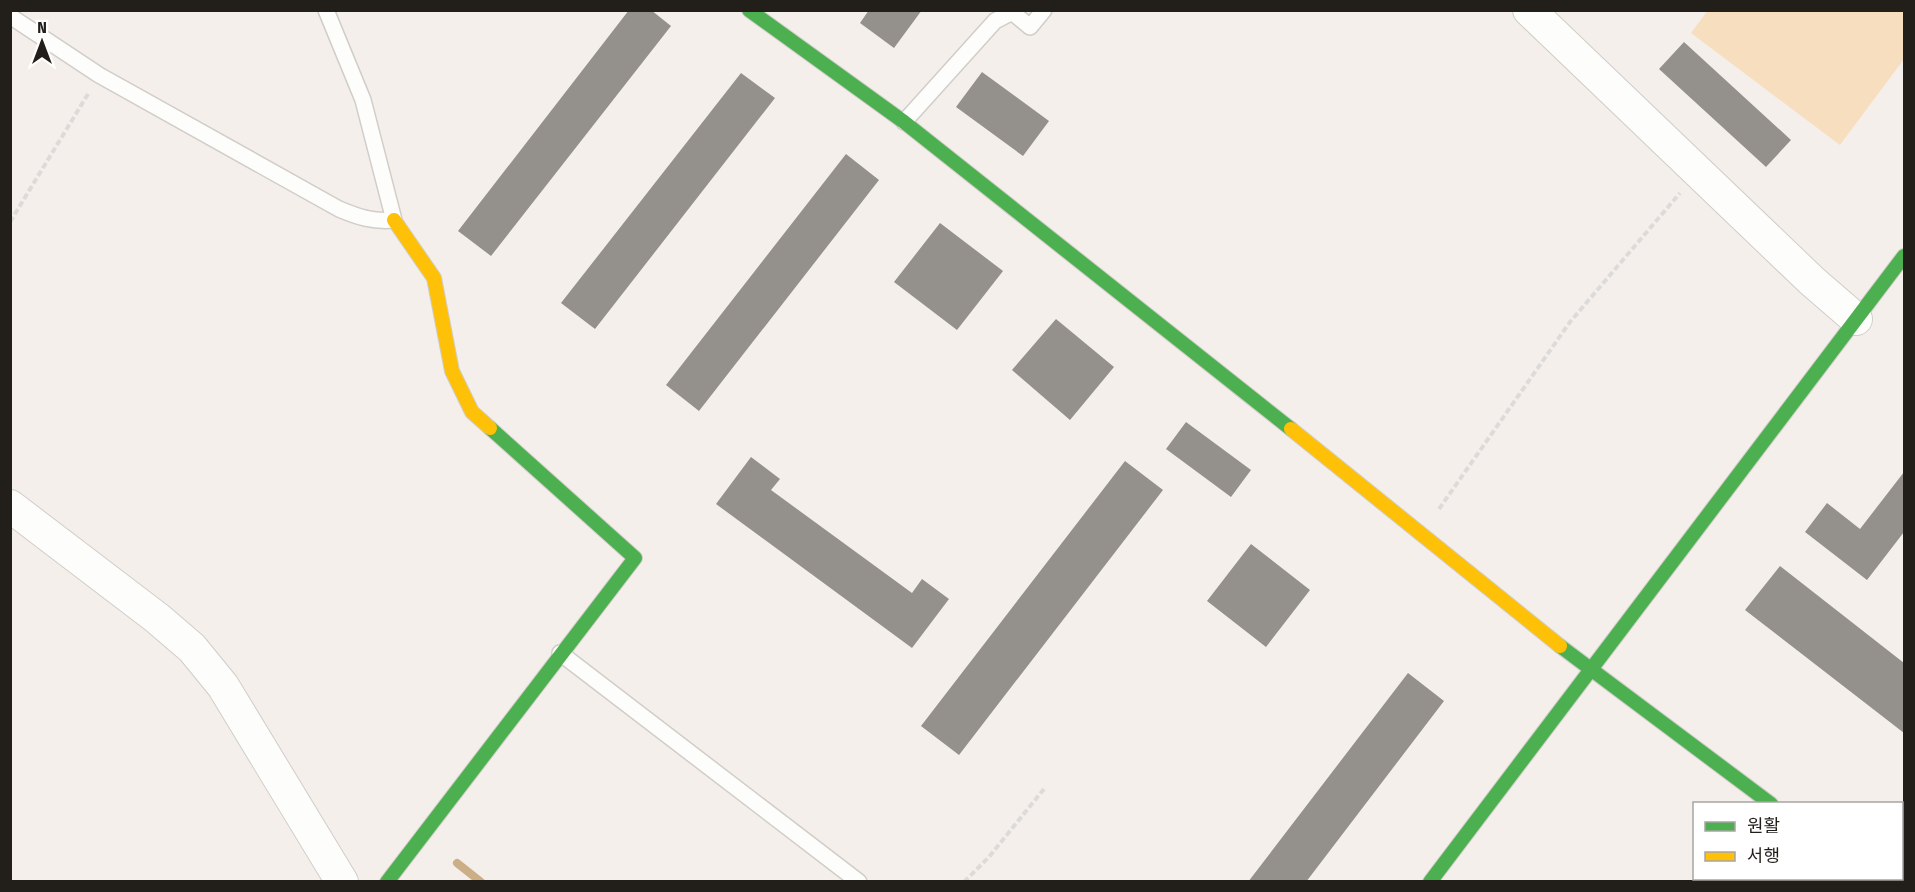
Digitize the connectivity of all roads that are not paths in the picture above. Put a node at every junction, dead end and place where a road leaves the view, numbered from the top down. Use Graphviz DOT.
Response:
graph roads {
  1 [pos="326,10"];
  2 [pos="749,10"];
  3 [pos="1044,10"];
  4 [pos="1529,10"];
  5 [pos="1013,11"];
  6 [pos="10,16"];
  7 [pos="904,122"];
  8 [pos="393,220"];
  9 [pos="1905,256"];
  10 [pos="1856,319"];
  11 [pos="10,506"];
  12 [pos="560,653"];
  13 [pos="1589,669"];
  14 [pos="1768,802"];
  15 [pos="342,882"];
  16 [pos="387,882"];
  17 [pos="859,882"];
  18 [pos="1430,882"];
  1 -- 8 [label="lane"];
  2 -- 7 [label="street"];
  3 -- 5 [label="lane"];
  4 -- 10 [label="street"];
  5 -- 7 [label="lane"];
  6 -- 8 [label="lane"];
  7 -- 13 [label="street"];
  8 -- 12 [label="street"];
  9 -- 10 [label="street"];
  10 -- 13 [label="street"];
  11 -- 15 [label="street"];
  12 -- 16 [label="street"];
  12 -- 17 [label="lane"];
  13 -- 14 [label="street"];
  13 -- 18 [label="street"];
}
